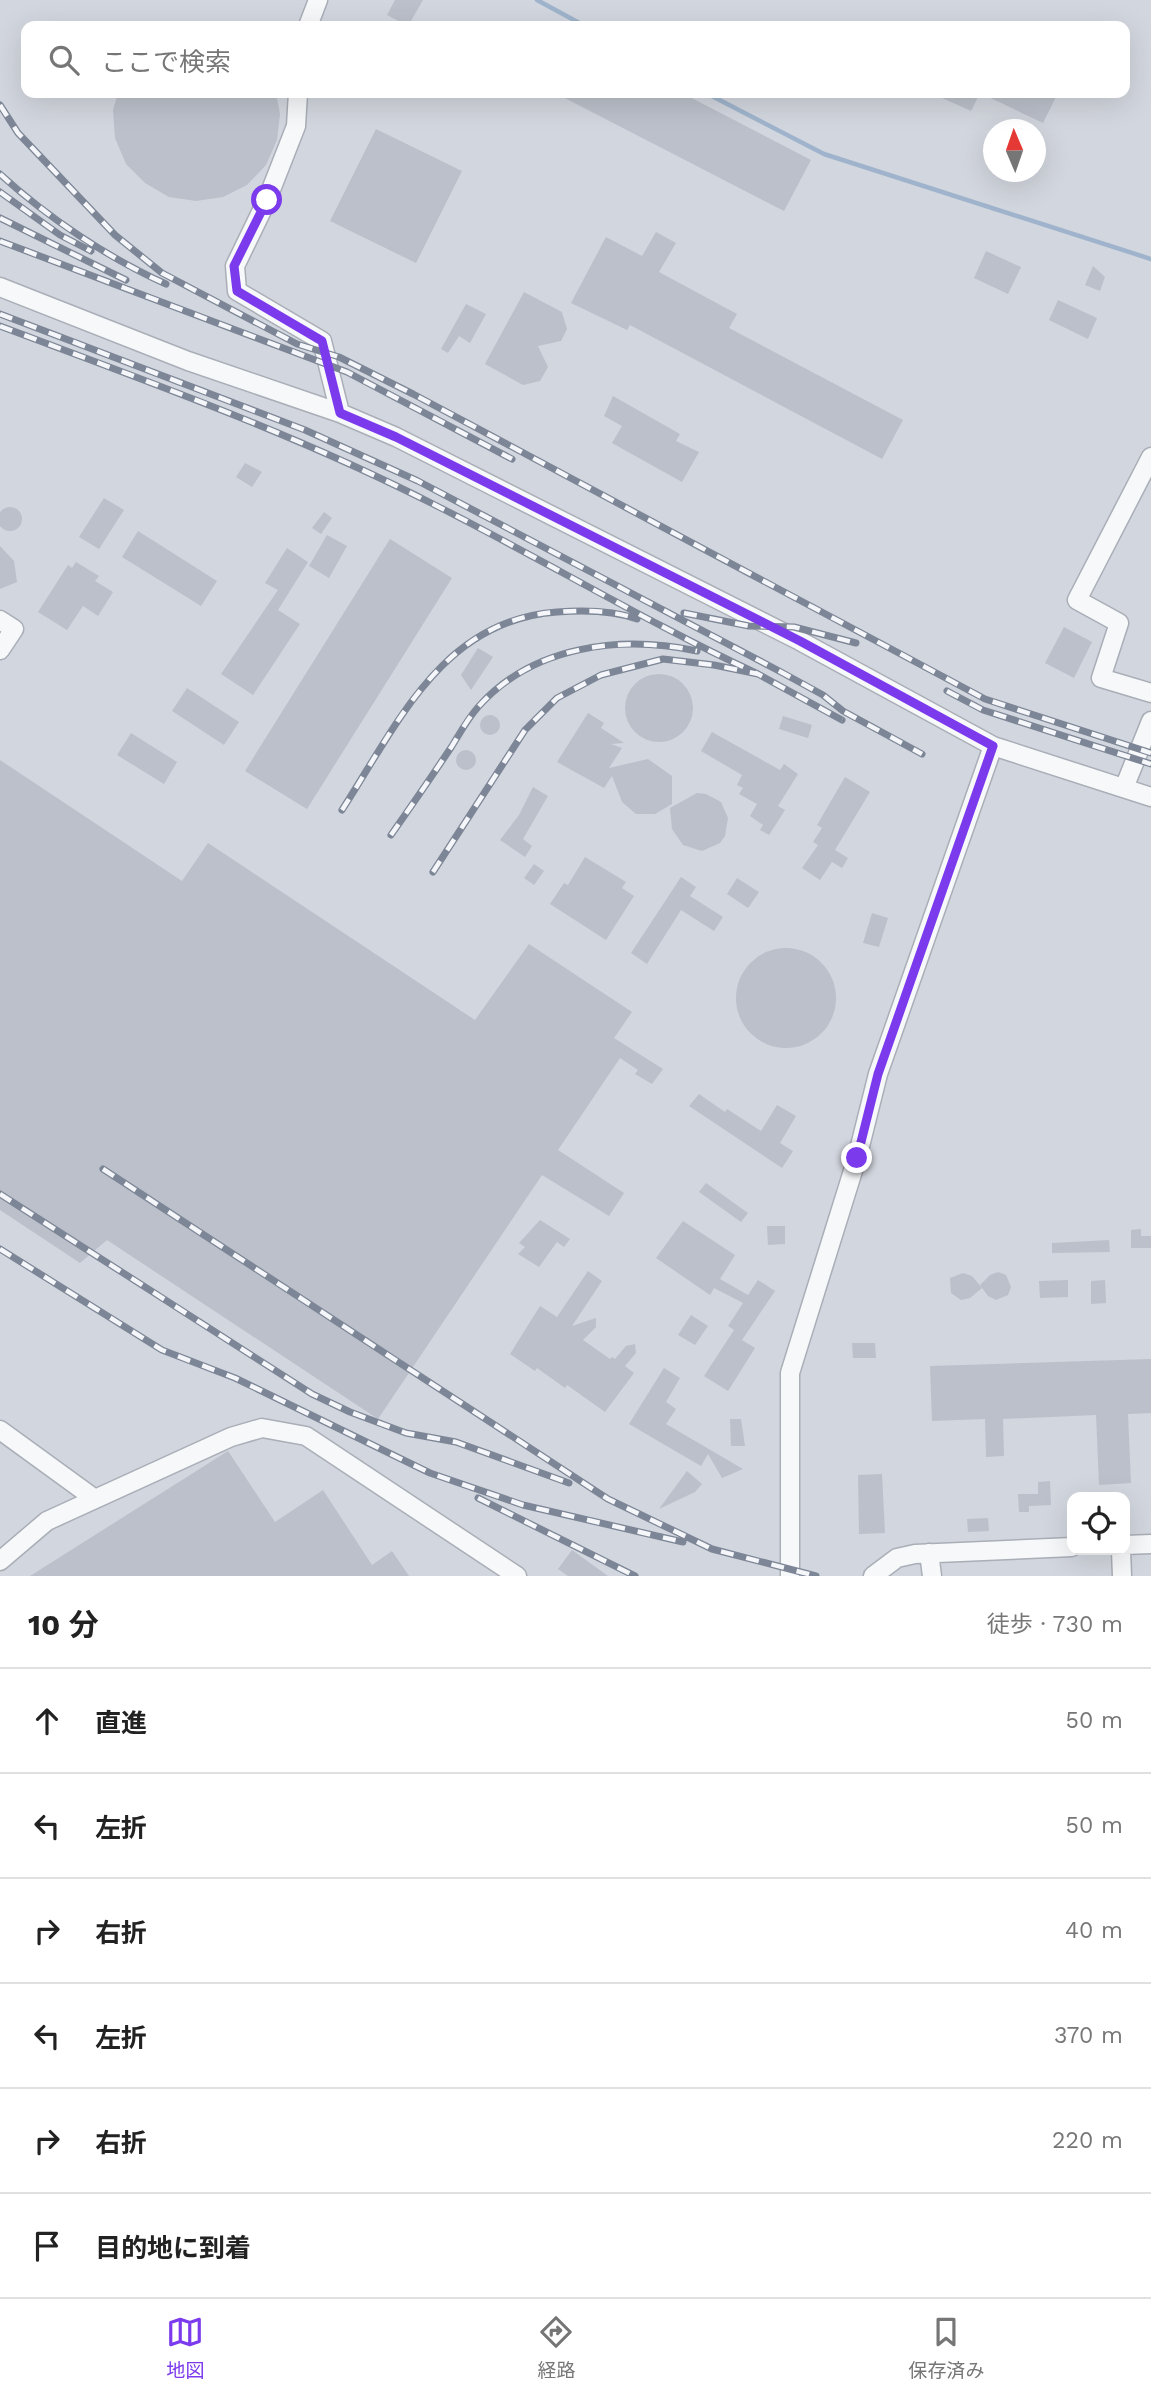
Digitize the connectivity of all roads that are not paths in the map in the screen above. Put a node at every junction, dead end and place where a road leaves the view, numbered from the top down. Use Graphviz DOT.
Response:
graph roads {
  1 [pos="318,0"];
  2 [pos="310,21"];
  3 [pos="298,98"];
  4 [pos="0,287"];
  5 [pos="340,413"];
  6 [pos="1151,457"];
  7 [pos="0,620"];
  8 [pos="0,650"];
  9 [pos="1151,693"];
  10 [pos="1151,721"];
  11 [pos="993,746"];
  12 [pos="1124,788"];
  13 [pos="1151,797"];
  14 [pos="0,1430"];
  15 [pos="95,1499"];
  16 [pos="1151,1544"];
  17 [pos="1130,1545"];
  18 [pos="1067,1547"];
  19 [pos="929,1553"];
  20 [pos="1121,1555"];
  21 [pos="0,1561"];
  22 [pos="517,1576"];
  23 [pos="790,1576"];
  24 [pos="873,1576"];
  25 [pos="932,1576"];
  26 [pos="1122,1576"];
  1 -- 2 [label="lane"];
  3 -- 5 [label="lane"];
  4 -- 5 [label="lane"];
  5 -- 11 [label="lane"];
  6 -- 9 [label="lane"];
  7 -- 8 [label="lane"];
  10 -- 12 [label="lane"];
  11 -- 12 [label="lane"];
  11 -- 23 [label="lane"];
  12 -- 13 [label="lane"];
  14 -- 15 [label="lane"];
  15 -- 21 [label="lane"];
  15 -- 22 [label="lane"];
  16 -- 17 [label="lane"];
  18 -- 19 [label="lane"];
  19 -- 24 [label="lane"];
  19 -- 25 [label="lane"];
  20 -- 26 [label="lane"];
}
